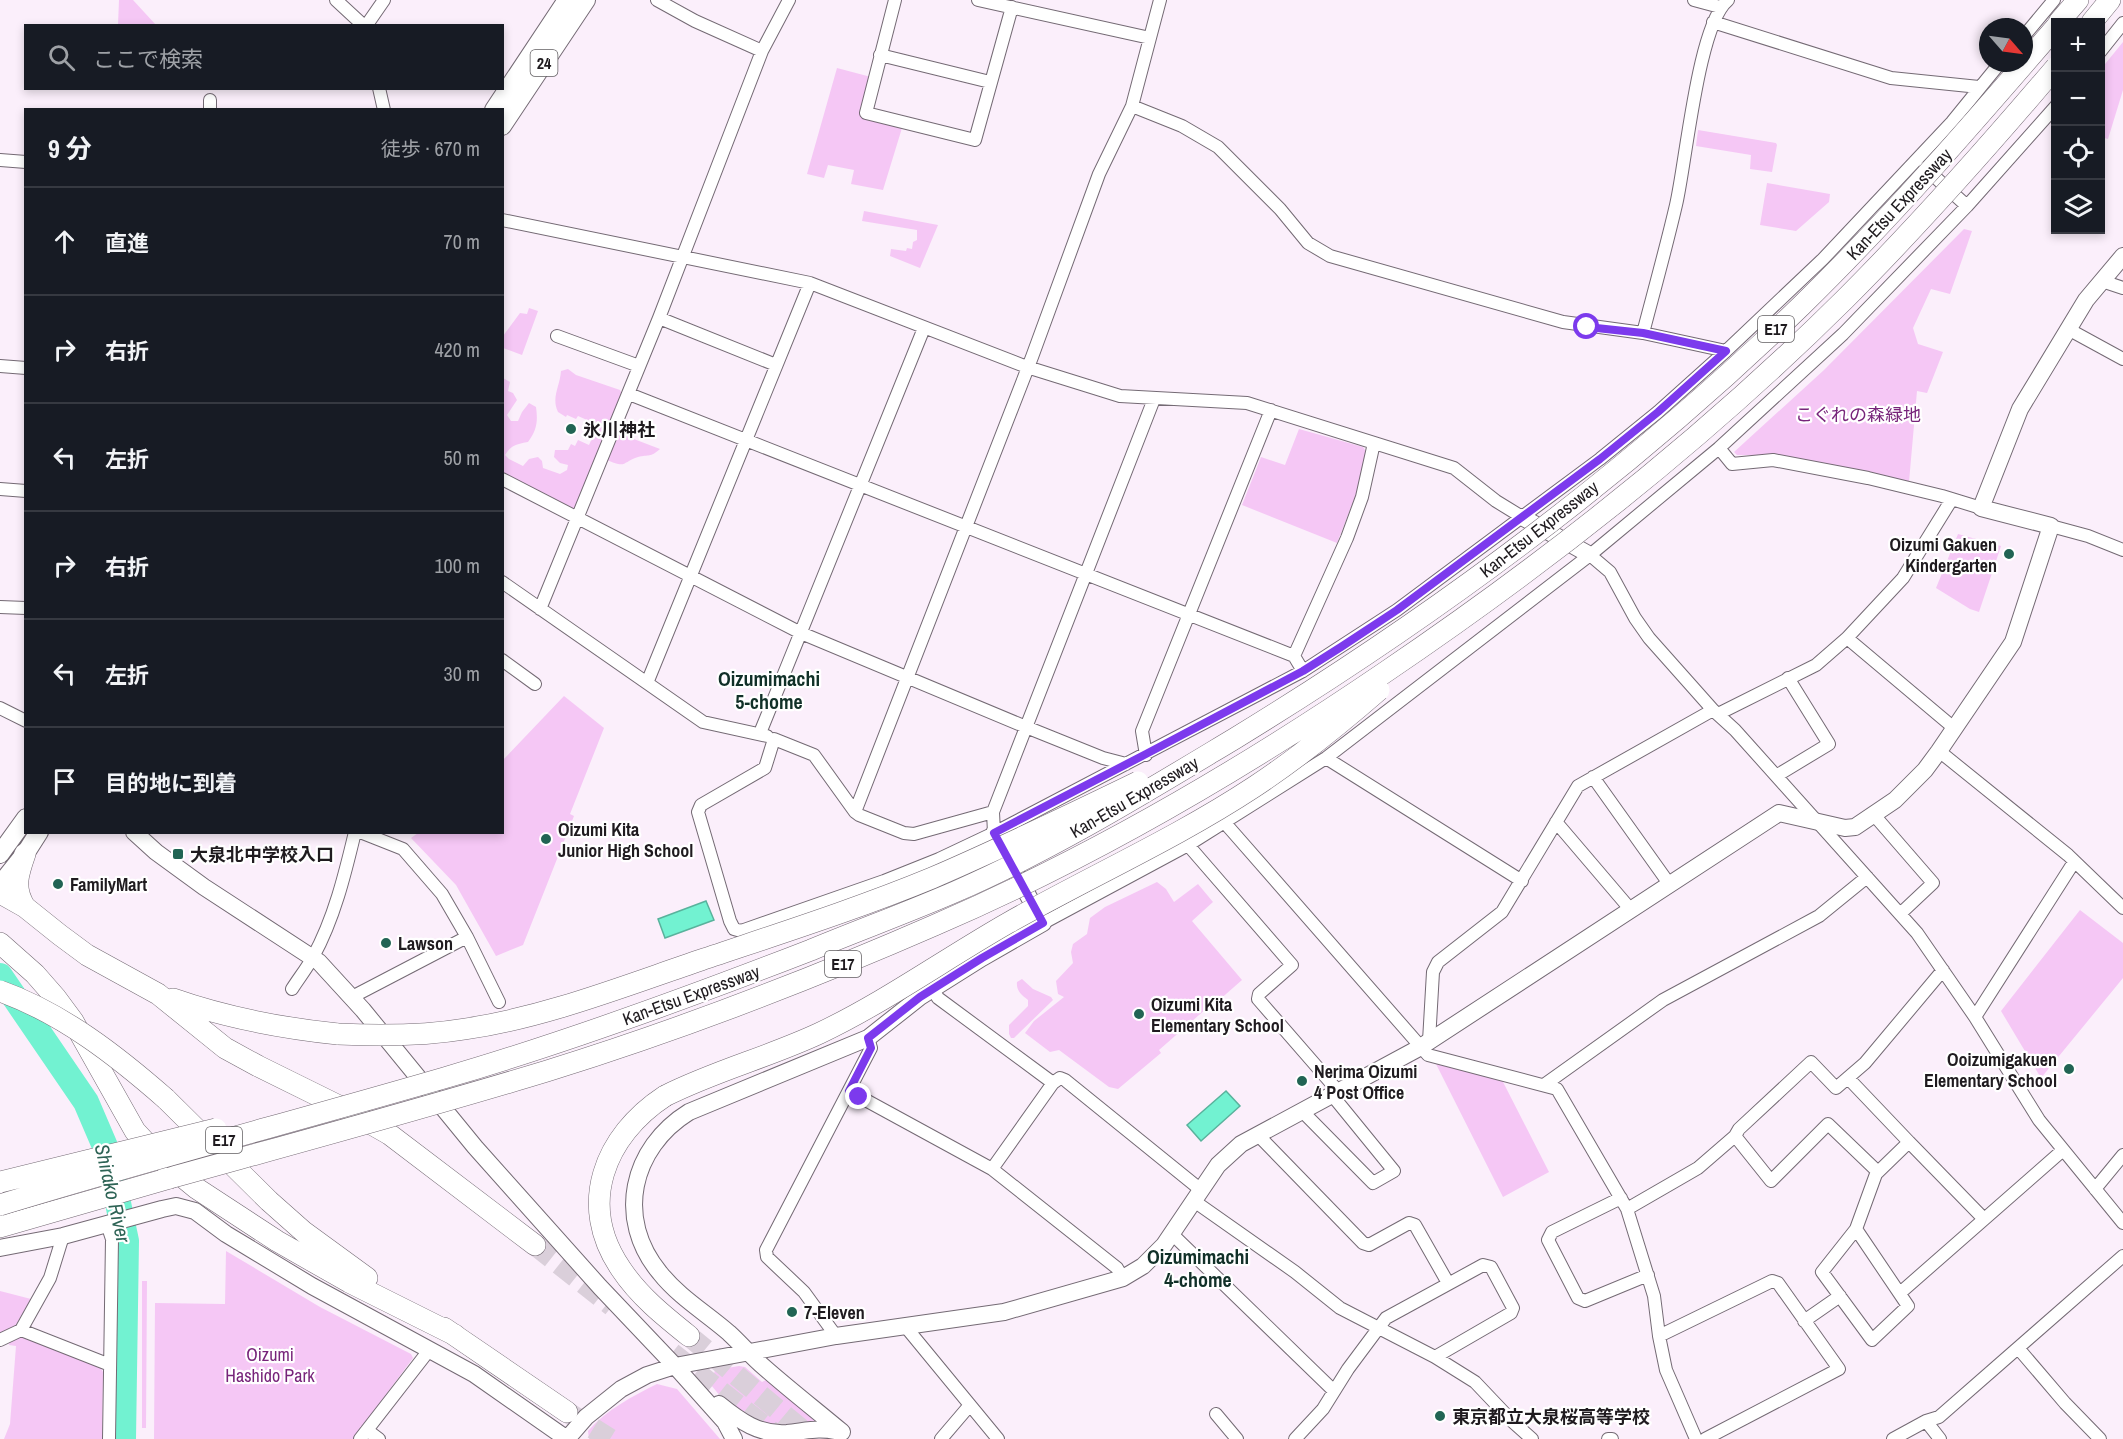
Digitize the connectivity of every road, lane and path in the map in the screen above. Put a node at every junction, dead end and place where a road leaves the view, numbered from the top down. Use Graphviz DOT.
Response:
graph roads {
  1 [pos="336,0"];
  2 [pos="384,0"];
  3 [pos="567,0"];
  4 [pos="586,0"];
  5 [pos="657,0"];
  6 [pos="789,0"];
  7 [pos="895,0"];
  8 [pos="978,0"];
  9 [pos="1160,0"];
  10 [pos="1694,0"];
  11 [pos="2054,0"];
  12 [pos="2078,0"];
  13 [pos="2110,0"];
  14 [pos="1724,3"];
  15 [pos="1012,7"];
  16 [pos="2062,18"];
  17 [pos="2095,18"];
  18 [pos="1713,22"];
  19 [pos="2123,23"];
  20 [pos="363,24"];
  21 [pos="366,24"];
  22 [pos="2033,25"];
  23 [pos="2051,32"];
  24 [pos="1149,38"];
  25 [pos="2105,46"];
  26 [pos="762,51"];
  27 [pos="880,55"];
  28 [pos="1992,72"];
  29 [pos="2051,72"];
  30 [pos="990,82"];
  31 [pos="507,83"];
  32 [pos="1979,87"];
  33 [pos="379,90"];
  34 [pos="504,90"];
  35 [pos="1132,106"];
  36 [pos="384,108"];
  37 [pos="495,108"];
  38 [pos="2051,111"];
  39 [pos="504,123"];
  40 [pos="0,160"];
  41 [pos="1916,160"];
  42 [pos="24,162"];
  43 [pos="1967,206"];
  44 [pos="504,220"];
  45 [pos="683,256"];
  46 [pos="2123,256"];
  47 [pos="2102,281"];
  48 [pos="810,283"];
  49 [pos="2123,288"];
  50 [pos="659,318"];
  51 [pos="924,328"];
  52 [pos="2068,329"];
  53 [pos="1643,333"];
  54 [pos="556,336"];
  55 [pos="1726,351"];
  56 [pos="2123,359"];
  57 [pos="0,366"];
  58 [pos="639,366"];
  59 [pos="776,366"];
  60 [pos="1027,367"];
  61 [pos="24,368"];
  62 [pos="628,393"];
  63 [pos="1154,399"];
  64 [pos="1271,410"];
  65 [pos="746,440"];
  66 [pos="1374,442"];
  67 [pos="1719,448"];
  68 [pos="504,480"];
  69 [pos="861,485"];
  70 [pos="0,489"];
  71 [pos="24,491"];
  72 [pos="1947,498"];
  73 [pos="1981,508"];
  74 [pos="1522,517"];
  75 [pos="579,518"];
  76 [pos="966,526"];
  77 [pos="2051,526"];
  78 [pos="2123,550"];
  79 [pos="1590,555"];
  80 [pos="1086,574"];
  81 [pos="690,577"];
  82 [pos="504,583"];
  83 [pos="0,607"];
  84 [pos="24,608"];
  85 [pos="540,609"];
  86 [pos="1189,616"];
  87 [pos="1460,622"];
  88 [pos="801,633"];
  89 [pos="1847,638"];
  90 [pos="1348,655"];
  91 [pos="1294,656"];
  92 [pos="504,661"];
  93 [pos="1303,671"];
  94 [pos="1788,678"];
  95 [pos="907,679"];
  96 [pos="647,683"];
  97 [pos="535,684"];
  98 [pos="0,708"];
  99 [pos="1716,712"];
  100 [pos="24,721"];
  101 [pos="1026,727"];
  102 [pos="1954,728"];
  103 [pos="760,733"];
  104 [pos="774,739"];
  105 [pos="1939,751"];
  106 [pos="1146,754"];
  107 [pos="1326,758"];
  108 [pos="1126,764"];
  109 [pos="1776,776"];
  110 [pos="1593,777"];
  111 [pos="1798,801"];
  112 [pos="855,812"];
  113 [pos="993,812"];
  114 [pos="1779,813"];
  115 [pos="1874,815"];
  116 [pos="24,821"];
  117 [pos="1815,821"];
  118 [pos="1556,822"];
  119 [pos="1225,824"];
  120 [pos="1855,827"];
  121 [pos="994,833"];
  122 [pos="38,834"];
  123 [pos="136,834"];
  124 [pos="354,834"];
  125 [pos="365,834"];
  126 [pos="1835,842"];
  127 [pos="1188,845"];
  128 [pos="0,854"];
  129 [pos="25,854"];
  130 [pos="2074,862"];
  131 [pos="1867,877"];
  132 [pos="1522,881"];
  133 [pos="0,885"];
  134 [pos="1670,885"];
  135 [pos="0,893"];
  136 [pos="25,907"];
  137 [pos="2123,908"];
  138 [pos="1631,910"];
  139 [pos="1900,914"];
  140 [pos="1043,923"];
  141 [pos="467,937"];
  142 [pos="1,944"];
  143 [pos="313,957"];
  144 [pos="1944,970"];
  145 [pos="292,989"];
  146 [pos="933,990"];
  147 [pos="0,991"];
  148 [pos="158,994"];
  149 [pos="352,998"];
  150 [pos="499,1002"];
  151 [pos="1975,1017"];
  152 [pos="868,1038"];
  153 [pos="1424,1045"];
  154 [pos="448,1077"];
  155 [pos="1848,1078"];
  156 [pos="1053,1083"];
  157 [pos="1544,1085"];
  158 [pos="849,1091"];
  159 [pos="1335,1093"];
  160 [pos="1302,1111"];
  161 [pos="1258,1134"];
  162 [pos="1735,1136"];
  163 [pos="1909,1142"];
  164 [pos="2062,1150"];
  165 [pos="2123,1155"];
  166 [pos="992,1169"];
  167 [pos="1878,1172"];
  168 [pos="0,1182"];
  169 [pos="2095,1189"];
  170 [pos="1198,1196"];
  171 [pos="0,1204"];
  172 [pos="1624,1204"];
  173 [pos="1984,1219"];
  174 [pos="110,1223"];
  175 [pos="2123,1223"];
  176 [pos="0,1227"];
  177 [pos="1856,1228"];
  178 [pos="1172,1234"];
  179 [pos="63,1236"];
  180 [pos="535,1245"];
  181 [pos="0,1248"];
  182 [pos="2123,1256"];
  183 [pos="1648,1275"];
  184 [pos="1123,1278"];
  185 [pos="1448,1283"];
  186 [pos="1900,1293"];
  187 [pos="1840,1296"];
  188 [pos="1804,1321"];
  189 [pos="905,1326"];
  190 [pos="1377,1328"];
  191 [pos="21,1330"];
  192 [pos="455,1335"];
  193 [pos="689,1336"];
  194 [pos="836,1336"];
  195 [pos="1659,1336"];
  196 [pos="0,1340"];
  197 [pos="2018,1348"];
  198 [pos="430,1349"];
  199 [pos="748,1352"];
  200 [pos="1435,1357"];
  201 [pos="110,1365"];
  202 [pos="675,1366"];
  203 [pos="1334,1391"];
  204 [pos="970,1405"];
  205 [pos="567,1412"];
  206 [pos="1216,1414"];
  207 [pos="1926,1421"];
  208 [pos="363,1434"];
  209 [pos="780,1436"];
  210 [pos="847,1436"];
  211 [pos="109,1439"];
  212 [pos="379,1439"];
  213 [pos="567,1439"];
  214 [pos="734,1439"];
  215 [pos="941,1439"];
  216 [pos="998,1439"];
  217 [pos="1238,1439"];
  218 [pos="1295,1439"];
  219 [pos="1532,1439"];
  220 [pos="1696,1439"];
  221 [pos="1705,1439"];
  222 [pos="1893,1439"];
  223 [pos="1940,1439"];
  224 [pos="2100,1439"];
  1 -- 20 [label="street"];
  2 -- 21 [label="street"];
  3 -- 31 [label="main road, 24"];
  4 -- 39 [label="main road, 24"];
  5 -- 26 [label="street"];
  6 -- 26 [label="street"];
  7 -- 27 [label="street"];
  8 -- 15 [label="street"];
  9 -- 24 [label="street"];
  10 -- 14 [label="street"];
  11 -- 22 [label="street"];
  12 -- 16 [label="highway"];
  13 -- 17 [label="highway"];
  14 -- 18 [label="street"];
  15 -- 24 [label="street"];
  15 -- 30 [label="street"];
  18 -- 32 [label="street"];
  18 -- 53 [label="street"];
  19 -- 25 [label="street"];
  23 -- 90 [label="highway, Kan-Etsu Expressway / E17, bridge"];
  24 -- 35 [label="street"];
  26 -- 45 [label="street"];
  27 -- 30 [label="street"];
  27 -- 30 [label="street"];
  28 -- 32 [label="street"];
  29 -- 87 [label="highway, Kan-Etsu Expressway / E17, bridge"];
  32 -- 41 [label="street"];
  33 -- 36 [label="street"];
  34 -- 37 [label="main road, 24"];
  35 -- 53 [label="street"];
  35 -- 60 [label="street"];
  38 -- 43 [label="street"];
  40 -- 42 [label="street"];
  41 -- 43 [label="street"];
  41 -- 55 [label="street"];
  43 -- 67 [label="street"];
  44 -- 45 [label="street"];
  45 -- 48 [label="street"];
  45 -- 50 [label="street"];
  46 -- 47 [label="street"];
  47 -- 49 [label="street"];
  47 -- 52 [label="street"];
  48 -- 51 [label="street"];
  48 -- 59 [label="street"];
  50 -- 58 [label="street"];
  50 -- 59 [label="street"];
  51 -- 60 [label="street"];
  51 -- 69 [label="street"];
  52 -- 56 [label="street"];
  52 -- 73 [label="street"];
  53 -- 55 [label="street"];
  54 -- 58 [label="street"];
  55 -- 74 [label="street"];
  57 -- 61 [label="street"];
  58 -- 62 [label="street"];
  59 -- 65 [label="street"];
  60 -- 63 [label="street"];
  60 -- 76 [label="street"];
  62 -- 65 [label="street"];
  62 -- 75 [label="street"];
  63 -- 64 [label="street"];
  63 -- 80 [label="street"];
  64 -- 66 [label="street"];
  64 -- 86 [label="street"];
  65 -- 69 [label="street"];
  65 -- 81 [label="street"];
  66 -- 74 [label="street"];
  66 -- 91 [label="street"];
  67 -- 72 [label="street"];
  67 -- 79 [label="street"];
  68 -- 75 [label="street"];
  69 -- 76 [label="street"];
  69 -- 88 [label="street"];
  70 -- 71 [label="street"];
  72 -- 73 [label="street"];
  72 -- 89 [label="street"];
  73 -- 77 [label="street"];
  74 -- 79 [label="street"];
  74 -- 90 [label="street"];
  75 -- 81 [label="street"];
  75 -- 85 [label="street"];
  76 -- 80 [label="street"];
  76 -- 95 [label="street"];
  77 -- 78 [label="street"];
  77 -- 102 [label="street"];
  79 -- 99 [label="street"];
  79 -- 107 [label="street"];
  80 -- 86 [label="street"];
  80 -- 101 [label="street"];
  81 -- 88 [label="street"];
  81 -- 96 [label="street"];
  82 -- 85 [label="street"];
  83 -- 84 [label="street"];
  85 -- 96 [label="street"];
  86 -- 91 [label="street"];
  86 -- 106 [label="street"];
  87 -- 176 [label="highway, Kan-Etsu Expressway / E17, bridge"];
  87 -- 193 [label="highway, bridge"];
  88 -- 95 [label="street"];
  88 -- 103 [label="street"];
  89 -- 94 [label="street"];
  89 -- 102 [label="street"];
  90 -- 93 [label="street"];
  90 -- 148 [label="highway, bridge"];
  90 -- 154 [label="highway, Kan-Etsu Expressway / E17, bridge"];
  91 -- 93 [label="street"];
  92 -- 97 [label="street"];
  93 -- 106 [label="street"];
  94 -- 99 [label="street"];
  94 -- 109 [label="street"];
  95 -- 101 [label="street"];
  95 -- 112 [label="street"];
  96 -- 103 [label="street"];
  98 -- 100 [label="street"];
  99 -- 109 [label="street"];
  99 -- 110 [label="street"];
  101 -- 108 [label="street"];
  101 -- 113 [label="street"];
  102 -- 105 [label="street"];
  103 -- 104 [label="street"];
  104 -- 112 [label="street"];
  104 -- 121 [label="street"];
  105 -- 115 [label="street"];
  105 -- 130 [label="street"];
  106 -- 108 [label="street"];
  107 -- 119 [label="street"];
  107 -- 132 [label="street"];
  108 -- 121 [label="street"];
  109 -- 111 [label="street"];
  110 -- 118 [label="street"];
  110 -- 134 [label="street"];
  111 -- 114 [label="street"];
  111 -- 117 [label="street"];
  112 -- 113 [label="street"];
  113 -- 121 [label="street"];
  114 -- 117 [label="street"];
  114 -- 134 [label="street"];
  115 -- 120 [label="street"];
  115 -- 139 [label="street"];
  116 -- 128 [label="main road"];
  117 -- 120 [label="street"];
  117 -- 126 [label="street"];
  118 -- 132 [label="street"];
  118 -- 138 [label="street"];
  119 -- 127 [label="street"];
  119 -- 153 [label="street"];
  120 -- 126 [label="street"];
  121 -- 140 [label="street"];
  122 -- 129 [label="main road"];
  123 -- 143 [label="street"];
  124 -- 143 [label="street"];
  125 -- 141 [label="street"];
  126 -- 131 [label="street"];
  127 -- 140 [label="street"];
  127 -- 159 [label="street"];
  129 -- 133 [label="main road"];
  129 -- 136 [label="highway"];
  130 -- 137 [label="street"];
  130 -- 151 [label="street"];
  131 -- 139 [label="street"];
  131 -- 157 [label="street"];
  132 -- 153 [label="street"];
  134 -- 138 [label="street"];
  135 -- 136 [label="highway"];
  136 -- 148 [label="highway"];
  138 -- 153 [label="street"];
  139 -- 144 [label="street"];
  140 -- 146 [label="street"];
  141 -- 149 [label="street"];
  141 -- 150 [label="street"];
  142 -- 192 [label="highway"];
  143 -- 145 [label="street"];
  143 -- 149 [label="street"];
  144 -- 151 [label="street"];
  144 -- 155 [label="street"];
  146 -- 152 [label="street"];
  146 -- 156 [label="street"];
  147 -- 192 [label="highway, bridge"];
  148 -- 180 [label="highway"];
  149 -- 202 [label="street"];
  151 -- 164 [label="street"];
  152 -- 158 [label="street"];
  152 -- 199 [label="street"];
  153 -- 157 [label="street"];
  153 -- 159 [label="street"];
  154 -- 168 [label="highway, bridge"];
  154 -- 171 [label="highway, Kan-Etsu Expressway / E17, bridge"];
  155 -- 162 [label="street"];
  155 -- 163 [label="street"];
  156 -- 166 [label="street"];
  156 -- 170 [label="street"];
  157 -- 172 [label="street"];
  158 -- 166 [label="street"];
  158 -- 194 [label="street"];
  159 -- 160 [label="street"];
  159 -- 160 [label="street"];
  160 -- 161 [label="street"];
  161 -- 170 [label="street"];
  161 -- 185 [label="street"];
  162 -- 167 [label="street"];
  162 -- 172 [label="street"];
  163 -- 167 [label="street"];
  163 -- 173 [label="street"];
  164 -- 169 [label="street"];
  164 -- 173 [label="street"];
  165 -- 169 [label="street"];
  166 -- 184 [label="street"];
  167 -- 177 [label="street"];
  169 -- 175 [label="street"];
  170 -- 178 [label="street"];
  170 -- 190 [label="street"];
  172 -- 183 [label="street"];
  172 -- 183 [label="street"];
  173 -- 186 [label="street"];
  174 -- 179 [label="street"];
  174 -- 198 [label="street"];
  174 -- 201 [label="street"];
  177 -- 186 [label="street"];
  177 -- 187 [label="street"];
  178 -- 184 [label="street"];
  178 -- 203 [label="street"];
  179 -- 181 [label="street"];
  179 -- 191 [label="street"];
  182 -- 197 [label="street"];
  183 -- 195 [label="street"];
  184 -- 189 [label="street"];
  185 -- 190 [label="street"];
  185 -- 200 [label="street"];
  186 -- 187 [label="street"];
  187 -- 188 [label="street"];
  188 -- 195 [label="street"];
  188 -- 221 [label="street"];
  189 -- 194 [label="street"];
  189 -- 204 [label="street"];
  190 -- 200 [label="street"];
  190 -- 203 [label="street"];
  191 -- 196 [label="street"];
  191 -- 201 [label="street"];
  192 -- 205 [label="highway"];
  194 -- 199 [label="street"];
  195 -- 220 [label="street"];
  197 -- 207 [label="street"];
  197 -- 224 [label="street"];
  198 -- 208 [label="street"];
  198 -- 213 [label="street"];
  199 -- 202 [label="street"];
  199 -- 210 [label="street"];
  200 -- 219 [label="street"];
  201 -- 211 [label="street"];
  202 -- 209 [label="street"];
  202 -- 213 [label="street"];
  202 -- 214 [label="street"];
  203 -- 218 [label="street"];
  204 -- 215 [label="street"];
  204 -- 216 [label="street"];
  206 -- 217 [label="street"];
  207 -- 222 [label="street"];
  207 -- 223 [label="street"];
  208 -- 212 [label="street"];
  209 -- 210 [label="street"];
}
